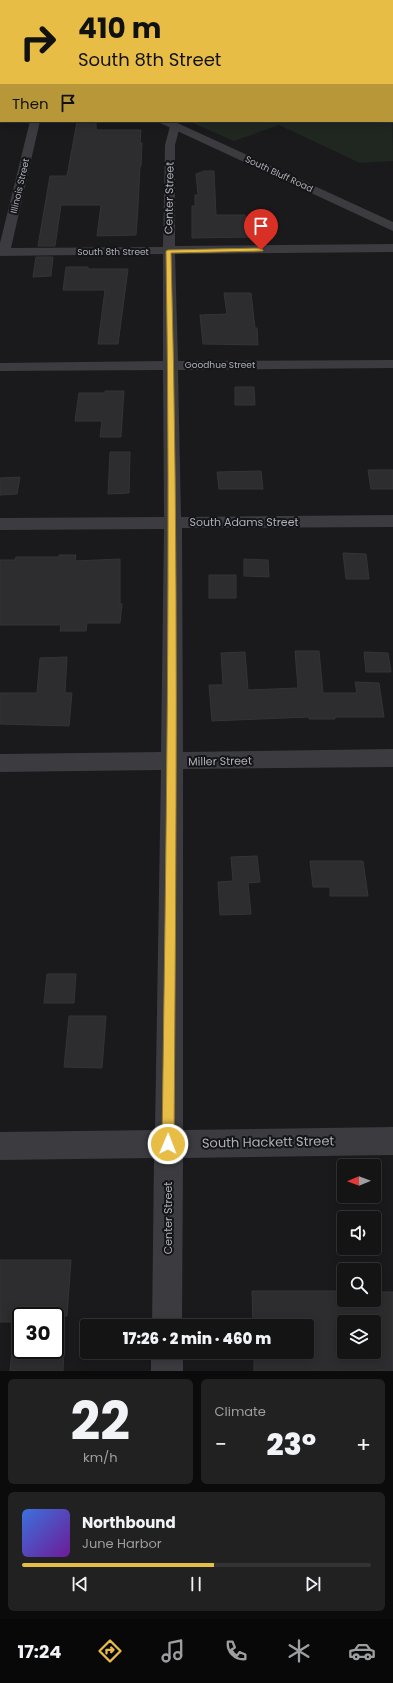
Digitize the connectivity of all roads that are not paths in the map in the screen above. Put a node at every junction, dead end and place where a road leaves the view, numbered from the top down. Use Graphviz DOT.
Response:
graph roads {
  1 [pos="35,122"];
  2 [pos="170,123"];
  3 [pos="393,227"];
  4 [pos="393,248"];
  5 [pos="168,251"];
  6 [pos="2,252"];
  7 [pos="393,364"];
  8 [pos="171,365"];
  9 [pos="0,367"];
  10 [pos="393,521"];
  11 [pos="172,522"];
  12 [pos="0,524"];
  13 [pos="393,758"];
  14 [pos="172,761"];
  15 [pos="0,763"];
  16 [pos="393,1141"];
  17 [pos="168,1144"];
  18 [pos="0,1146"];
  19 [pos="167,1319"];
  20 [pos="167,1359"];
  21 [pos="167,1371"];
  1 -- 6 [label="street, Illinois Street"];
  2 -- 3 [label="street, South Bluff Road"];
  2 -- 5 [label="street, Center Street"];
  4 -- 5 [label="street, South 8th Street"];
  5 -- 6 [label="street, South 8th Street"];
  5 -- 8 [label="street, Center Street"];
  7 -- 8 [label="street, Goodhue Street"];
  8 -- 9 [label="street, Goodhue Street"];
  8 -- 11 [label="street, Center Street"];
  10 -- 11 [label="street, South Adams Street"];
  11 -- 12 [label="street, South Adams Street"];
  11 -- 14 [label="street, Center Street"];
  13 -- 14 [label="street, Miller Street"];
  14 -- 15 [label="street, Miller Street"];
  14 -- 17 [label="street, Center Street"];
  16 -- 17 [label="street, South Hackett Street"];
  17 -- 18 [label="street, South Hackett Street"];
  17 -- 19 [label="street, Center Street"];
  20 -- 21 [label="street"];
}
